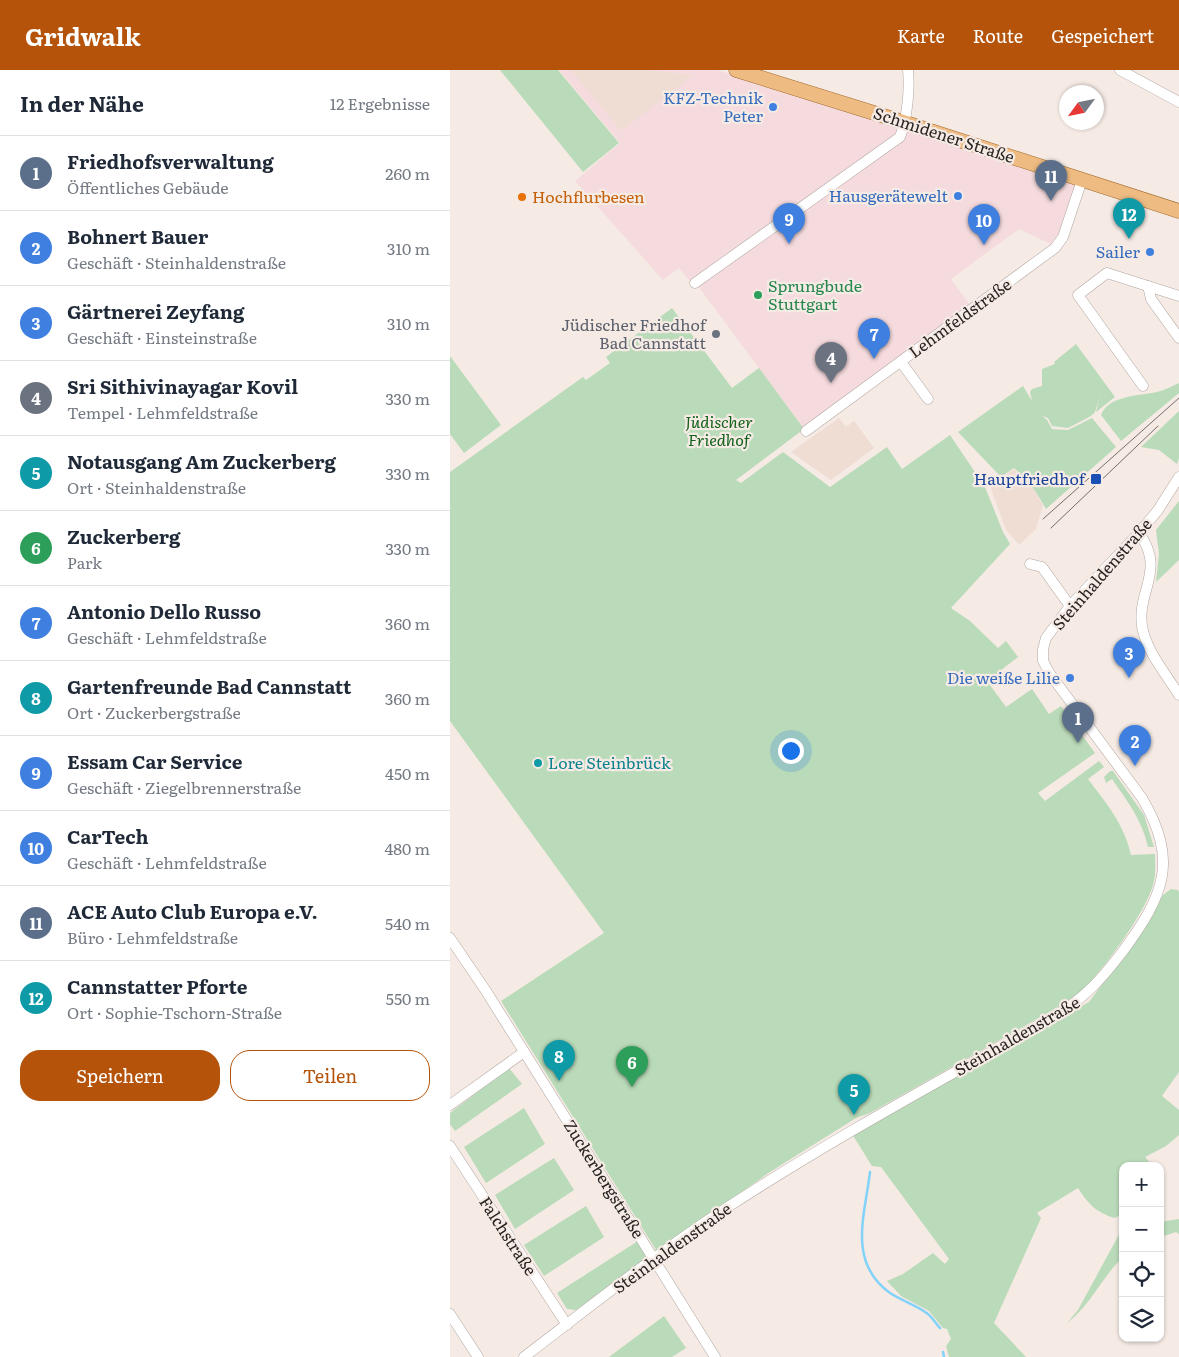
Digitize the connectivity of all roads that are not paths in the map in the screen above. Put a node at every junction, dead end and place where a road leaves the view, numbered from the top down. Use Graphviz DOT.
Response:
graph roads {
  1 [pos="736,70"];
  2 [pos="908,70"];
  3 [pos="1120,70"];
  4 [pos="1179,102"];
  5 [pos="903,122"];
  6 [pos="925,129"];
  7 [pos="900,137"];
  8 [pos="1082,180"];
  9 [pos="1179,211"];
  10 [pos="695,284"];
  11 [pos="1148,286"];
  12 [pos="1179,296"];
  13 [pos="1179,338"];
  14 [pos="901,362"];
  15 [pos="1143,386"];
  16 [pos="928,399"];
  17 [pos="806,431"];
  18 [pos="1179,477"];
  19 [pos="1139,533"];
  20 [pos="1030,564"];
  21 [pos="1070,606"];
  22 [pos="1179,695"];
  23 [pos="450,938"];
  24 [pos="524,1052"];
  25 [pos="450,1105"];
  26 [pos="450,1146"];
  27 [pos="654,1259"];
  28 [pos="450,1314"];
  29 [pos="567,1325"];
  30 [pos="478,1357"];
  31 [pos="524,1357"];
  32 [pos="715,1357"];
  1 -- 5 [label="main road, Schmidener Straße"];
  2 -- 5 [label="street"];
  3 -- 4 [label="street"];
  5 -- 6 [label="main road, Schmidener Straße"];
  5 -- 7 [label="street"];
  6 -- 7 [label="street"];
  6 -- 8 [label="main road, Schmidener Straße"];
  7 -- 10 [label="street"];
  8 -- 9 [label="main road, Schmidener Straße"];
  8 -- 14 [label="street, Lehmfeldstraße"];
  11 -- 12 [label="street"];
  11 -- 13 [label="street"];
  11 -- 15 [label="street"];
  14 -- 16 [label="street"];
  14 -- 17 [label="street, Lehmfeldstraße"];
  18 -- 19 [label="street, Steinhaldenstraße"];
  19 -- 21 [label="street, Steinhaldenstraße"];
  19 -- 22 [label="street"];
  20 -- 21 [label="street"];
  21 -- 27 [label="street, Steinhaldenstraße"];
  23 -- 24 [label="street, Zuckerbergstraße"];
  24 -- 25 [label="street"];
  24 -- 27 [label="street, Zuckerbergstraße"];
  26 -- 29 [label="street, Falchstraße"];
  27 -- 29 [label="street, Steinhaldenstraße"];
  27 -- 32 [label="street, Zuckerbergstraße"];
  28 -- 30 [label="street"];
  29 -- 31 [label="street, Steinhaldenstraße"];
}
